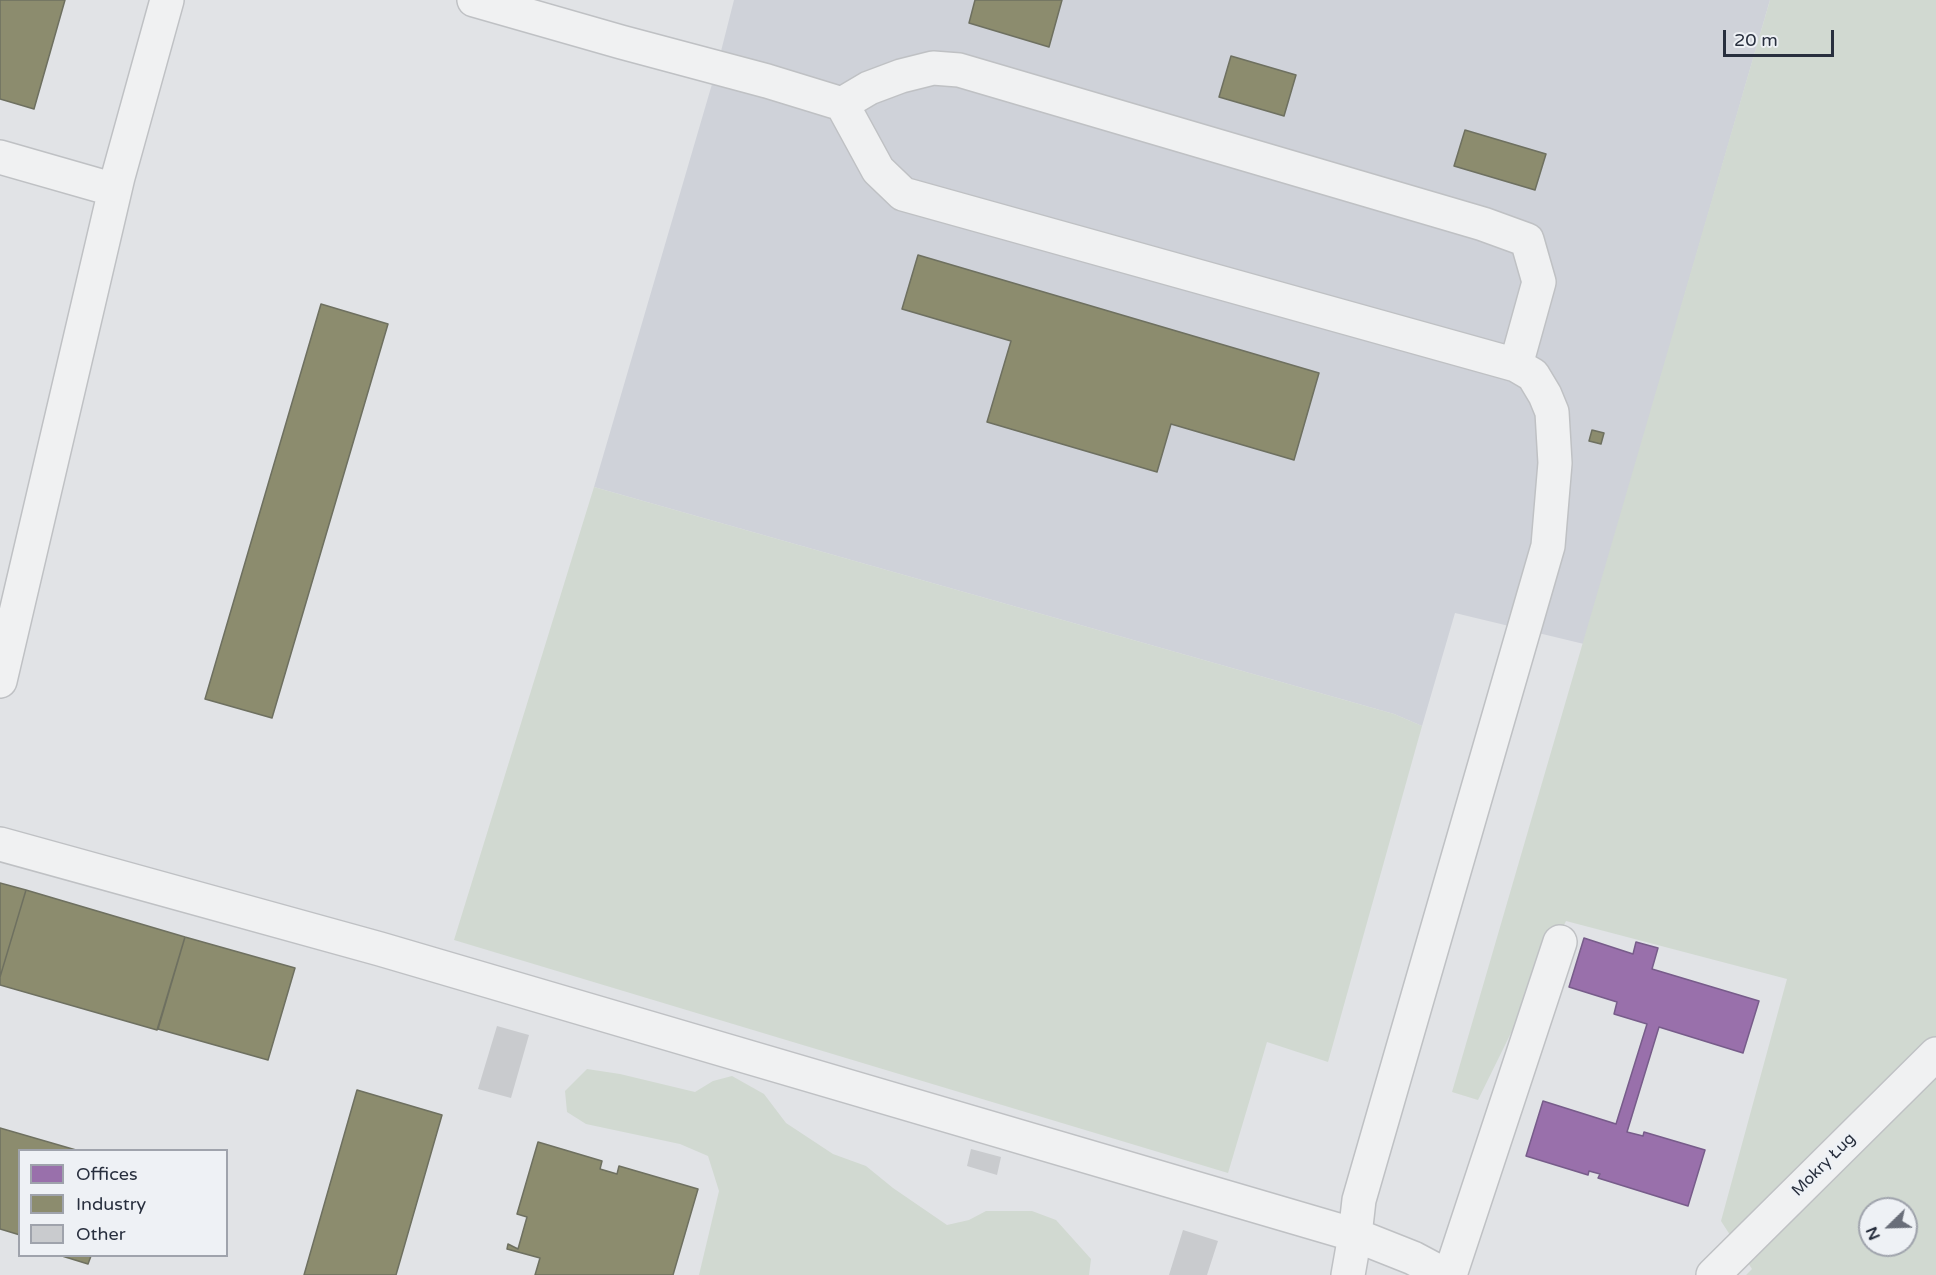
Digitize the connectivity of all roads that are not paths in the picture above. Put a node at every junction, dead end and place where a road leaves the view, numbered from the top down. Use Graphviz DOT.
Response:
graph roads {
  1 [pos="167,0"];
  2 [pos="474,0"];
  3 [pos="842,104"];
  4 [pos="0,157"];
  5 [pos="115,190"];
  6 [pos="1516,365"];
  7 [pos="0,681"];
  8 [pos="0,844"];
  9 [pos="1560,942"];
  10 [pos="1936,1054"];
  11 [pos="1355,1235"];
  12 [pos="1348,1275"];
  13 [pos="1444,1275"];
  14 [pos="1450,1275"];
  15 [pos="1713,1275"];
  1 -- 5 [label="street"];
  2 -- 3 [label="street"];
  3 -- 6 [label="street"];
  3 -- 6 [label="street"];
  4 -- 5 [label="street"];
  5 -- 7 [label="street"];
  6 -- 11 [label="street"];
  8 -- 11 [label="street"];
  9 -- 14 [label="street"];
  10 -- 15 [label="street, Mokry Ług"];
  11 -- 12 [label="street"];
  11 -- 13 [label="street"];
}
